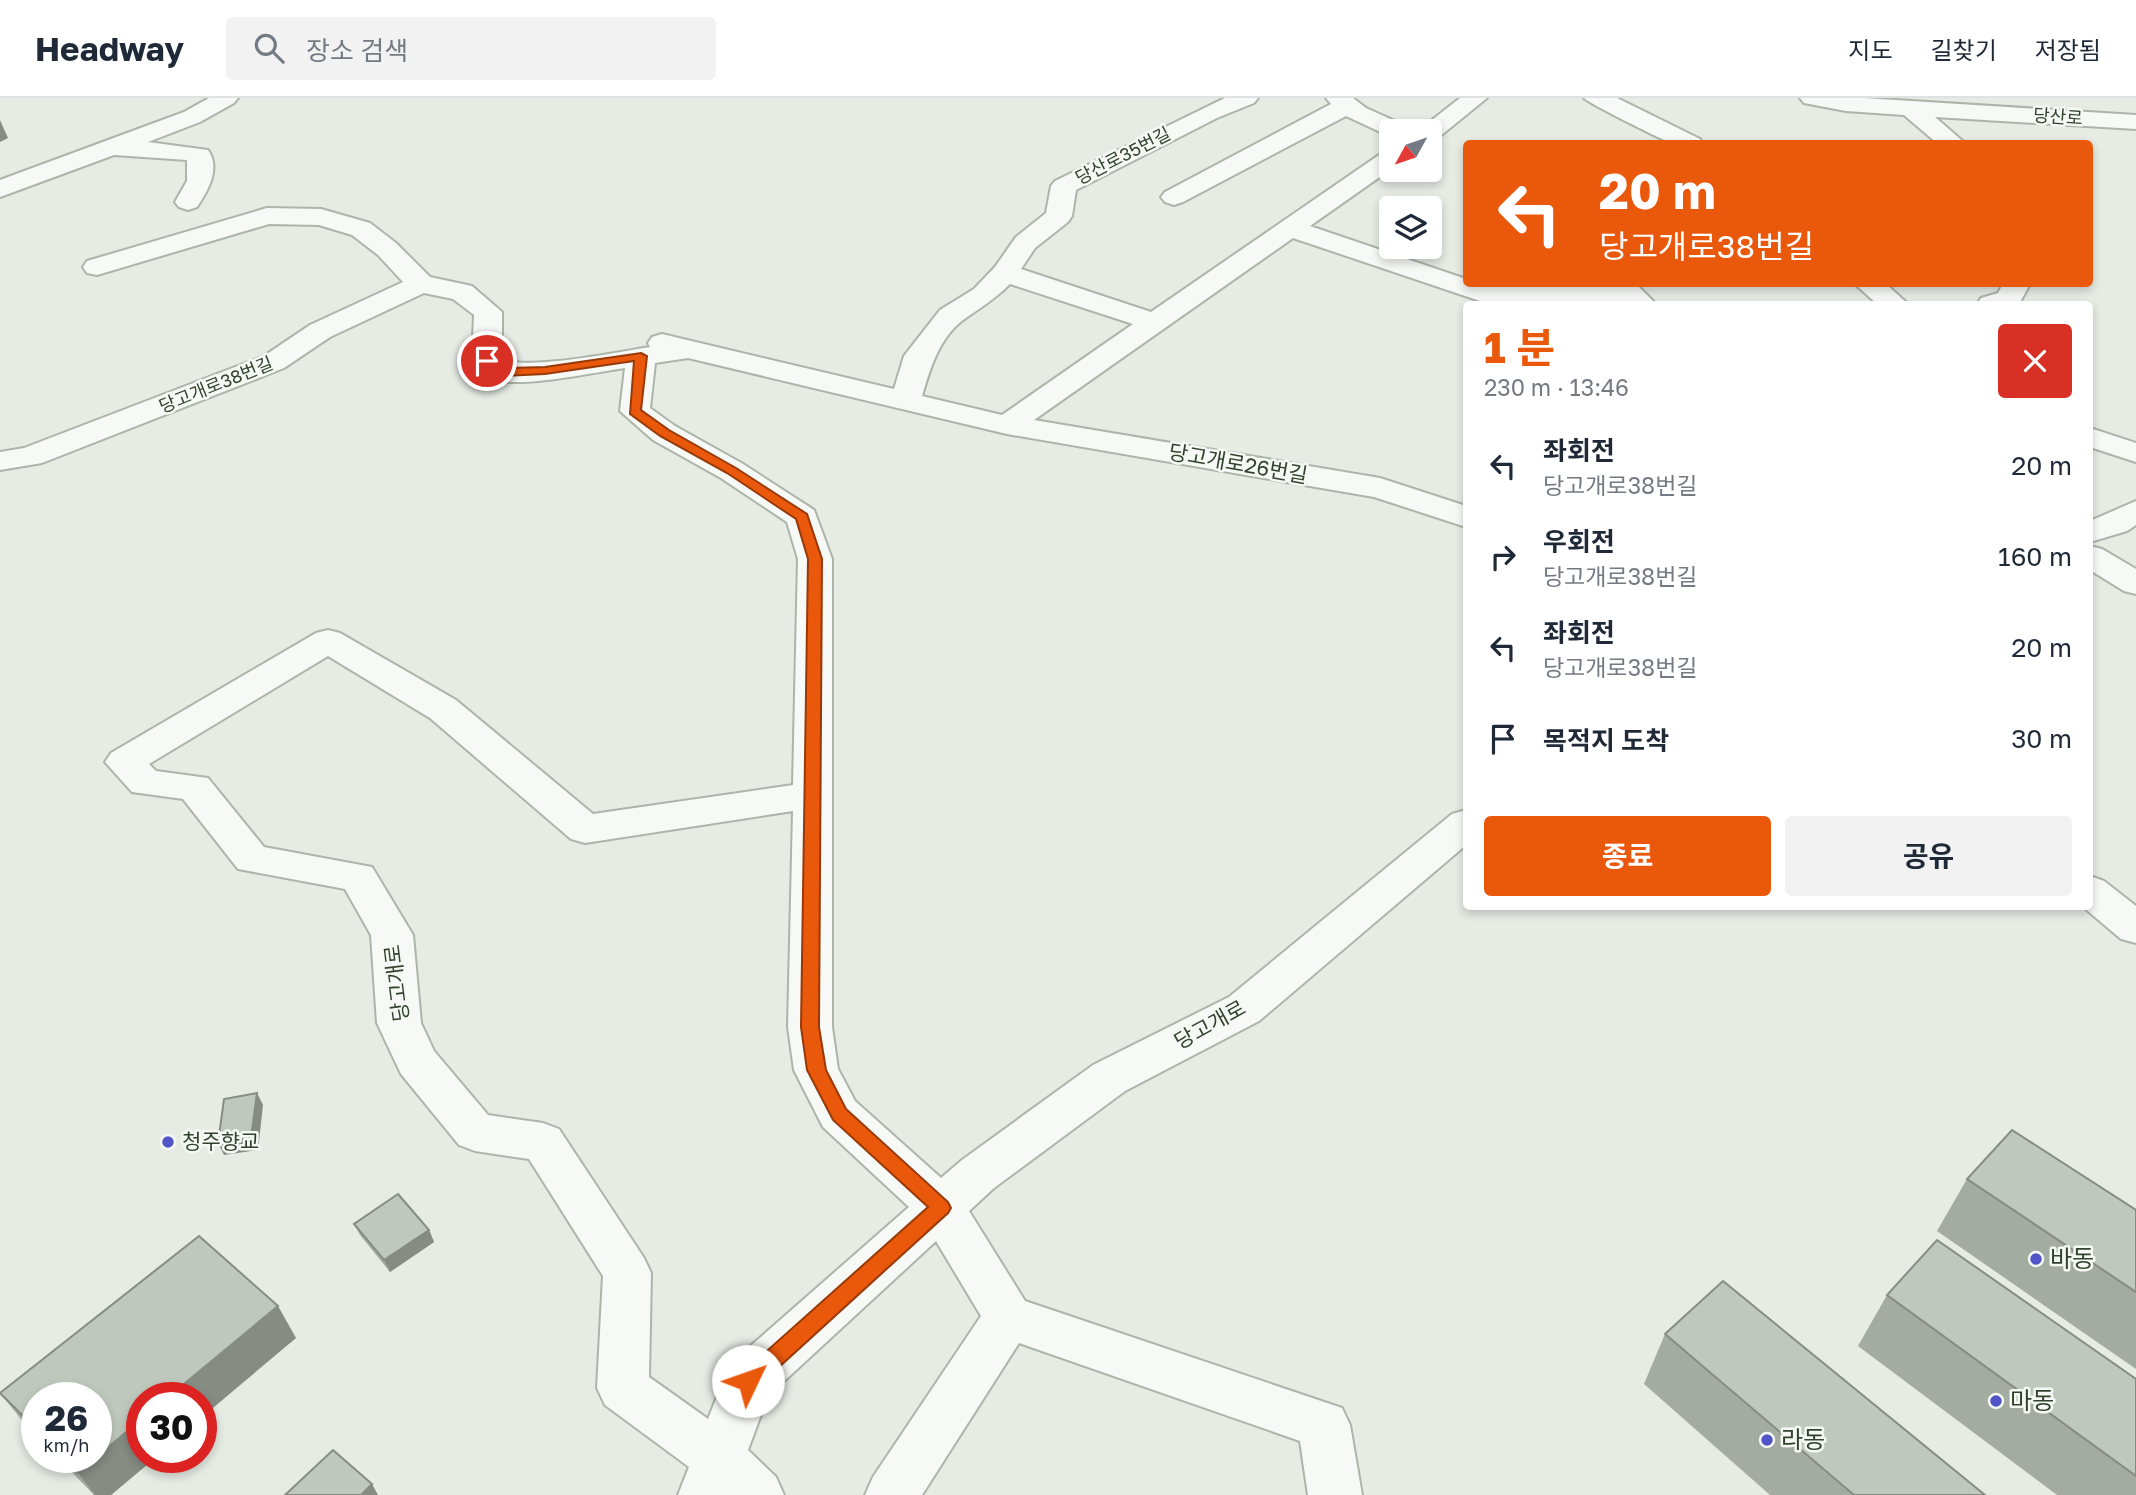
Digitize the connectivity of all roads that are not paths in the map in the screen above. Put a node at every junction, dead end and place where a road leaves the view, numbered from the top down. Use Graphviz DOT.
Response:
graph roads {
  1 [pos="226,98"];
  2 [pos="1246,98"];
  3 [pos="1475,98"];
  4 [pos="1596,98"];
  5 [pos="1812,98"];
  6 [pos="1343,102"];
  7 [pos="1910,108"];
  8 [pos="1379,121"];
  9 [pos="2136,122"];
  10 [pos="1442,123"];
  11 [pos="1683,140"];
  12 [pos="1949,140"];
  13 [pos="101,151"];
  14 [pos="1379,166"];
  15 [pos="0,188"];
  16 [pos="1174,197"];
  17 [pos="188,202"];
  18 [pos="1290,228"];
  19 [pos="97,267"];
  20 [pos="1005,273"];
  21 [pos="421,284"];
  22 [pos="1873,287"];
  23 [pos="2014,287"];
  24 [pos="1638,301"];
  25 [pos="1890,301"];
  26 [pos="2000,301"];
  27 [pos="1155,322"];
  28 [pos="646,348"];
  29 [pos="905,402"];
  30 [pos="1007,425"];
  31 [pos="2093,438"];
  32 [pos="2136,453"];
  33 [pos="0,461"];
  34 [pos="2136,511"];
  35 [pos="1463,516"];
  36 [pos="2093,531"];
  37 [pos="2093,558"];
  38 [pos="2136,584"];
  39 [pos="813,795"];
  40 [pos="1463,826"];
  41 [pos="2093,893"];
  42 [pos="2136,928"];
  43 [pos="941,1208"];
  44 [pos="1008,1317"];
  45 [pos="712,1476"];
  46 [pos="757,1495"];
  47 [pos="892,1495"];
  48 [pos="1335,1495"];
  1 -- 13 [label="street"];
  2 -- 20 [label="street, 당산로35번길"];
  3 -- 10 [label="street"];
  4 -- 11 [label="street"];
  5 -- 7 [label="street, 당산로"];
  6 -- 8 [label="street"];
  6 -- 16 [label="street"];
  7 -- 9 [label="street, 당산로"];
  7 -- 12 [label="street"];
  13 -- 15 [label="street"];
  13 -- 17 [label="street"];
  14 -- 18 [label="street"];
  18 -- 24 [label="street"];
  18 -- 27 [label="street"];
  19 -- 21 [label="street"];
  20 -- 27 [label="street"];
  20 -- 29 [label="street, 당산로35번길"];
  21 -- 28 [label="street"];
  21 -- 33 [label="street, 당고개로38번길"];
  22 -- 25 [label="street"];
  23 -- 26 [label="street"];
  27 -- 30 [label="street"];
  28 -- 29 [label="street, 당고개로26번길"];
  28 -- 39 [label="street"];
  29 -- 30 [label="street, 당고개로26번길"];
  30 -- 35 [label="street, 당고개로26번길"];
  31 -- 32 [label="street"];
  34 -- 36 [label="street"];
  37 -- 38 [label="street"];
  39 -- 43 [label="street"];
  39 -- 45 [label="street, 당고개로"];
  40 -- 43 [label="street, 당고개로"];
  41 -- 42 [label="street"];
  43 -- 44 [label="street"];
  43 -- 45 [label="street, 당고개로"];
  44 -- 47 [label="street"];
  44 -- 48 [label="street"];
  45 -- 46 [label="street"];
}
